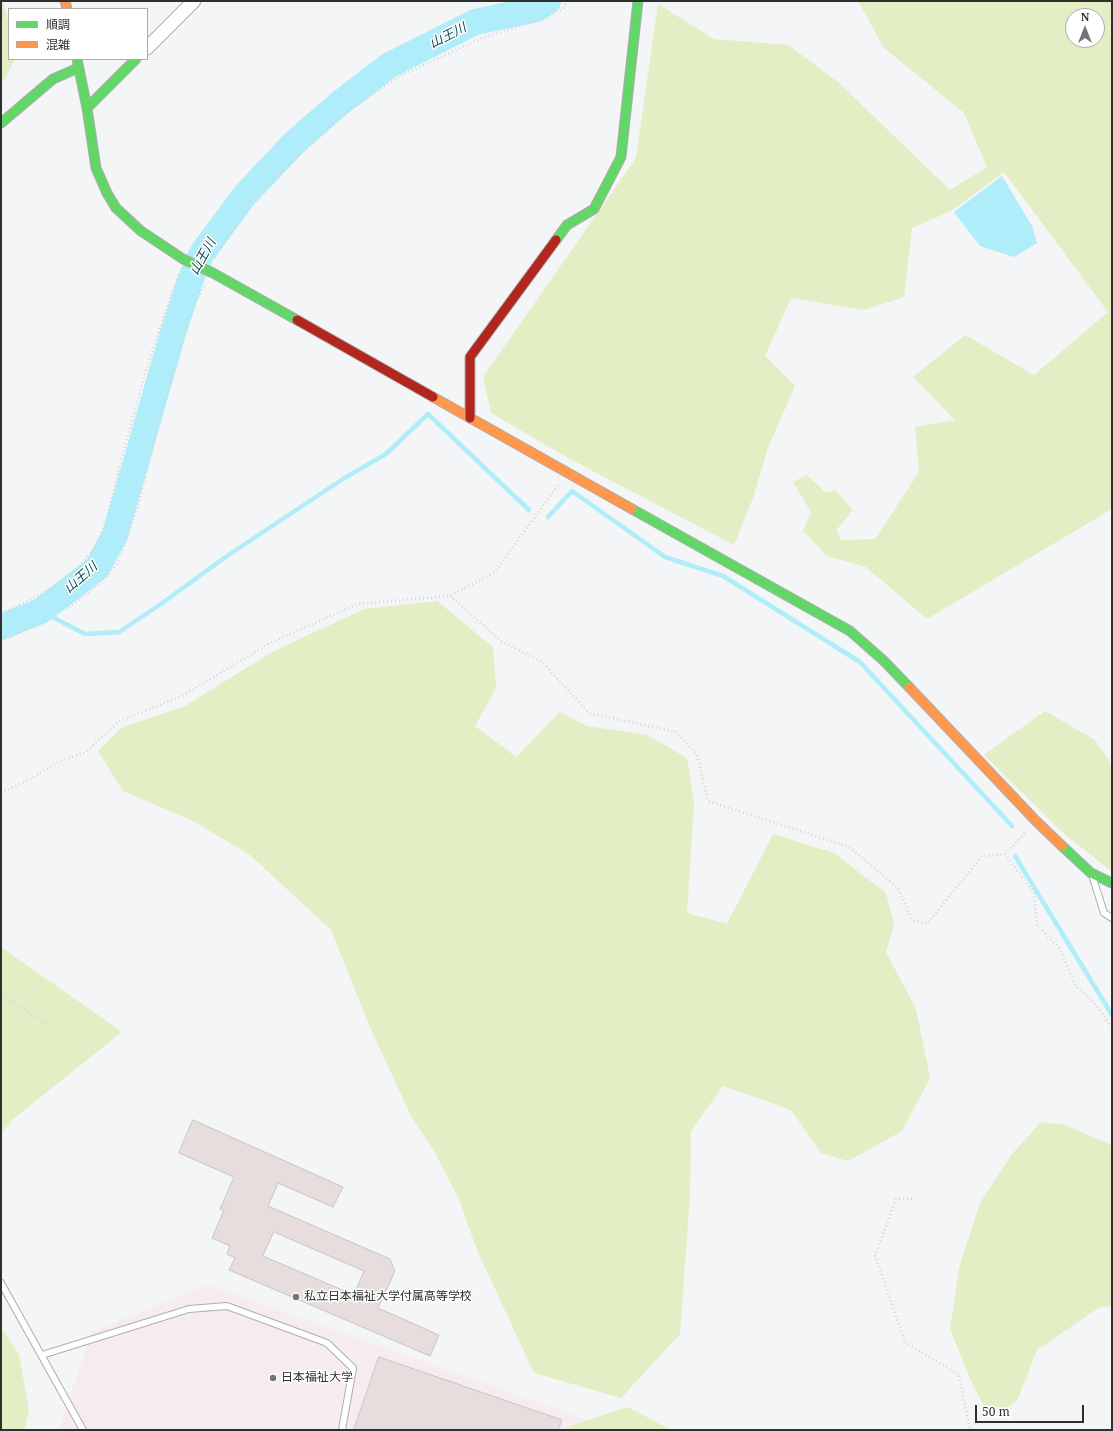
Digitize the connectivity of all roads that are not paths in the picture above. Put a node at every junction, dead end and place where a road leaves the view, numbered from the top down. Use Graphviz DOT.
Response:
graph roads {
  1 [pos="194,1"];
  2 [pos="638,1"];
  3 [pos="148,47"];
  4 [pos="135,60"];
  5 [pos="78,63"];
  6 [pos="86,108"];
  7 [pos="1,123"];
  8 [pos="470,418"];
  9 [pos="1091,873"];
  10 [pos="1112,883"];
  11 [pos="1112,918"];
  12 [pos="1,1283"];
  13 [pos="42,1355"];
  14 [pos="83,1430"];
  15 [pos="342,1430"];
  1 -- 3 [label="street"];
  2 -- 8 [label="street"];
  4 -- 6 [label="street"];
  5 -- 6 [label="street"];
  5 -- 7 [label="street"];
  6 -- 8 [label="street"];
  8 -- 9 [label="street"];
  9 -- 10 [label="street"];
  9 -- 11 [label="lane"];
  12 -- 13 [label="lane"];
  13 -- 14 [label="lane"];
  13 -- 15 [label="lane"];
}
